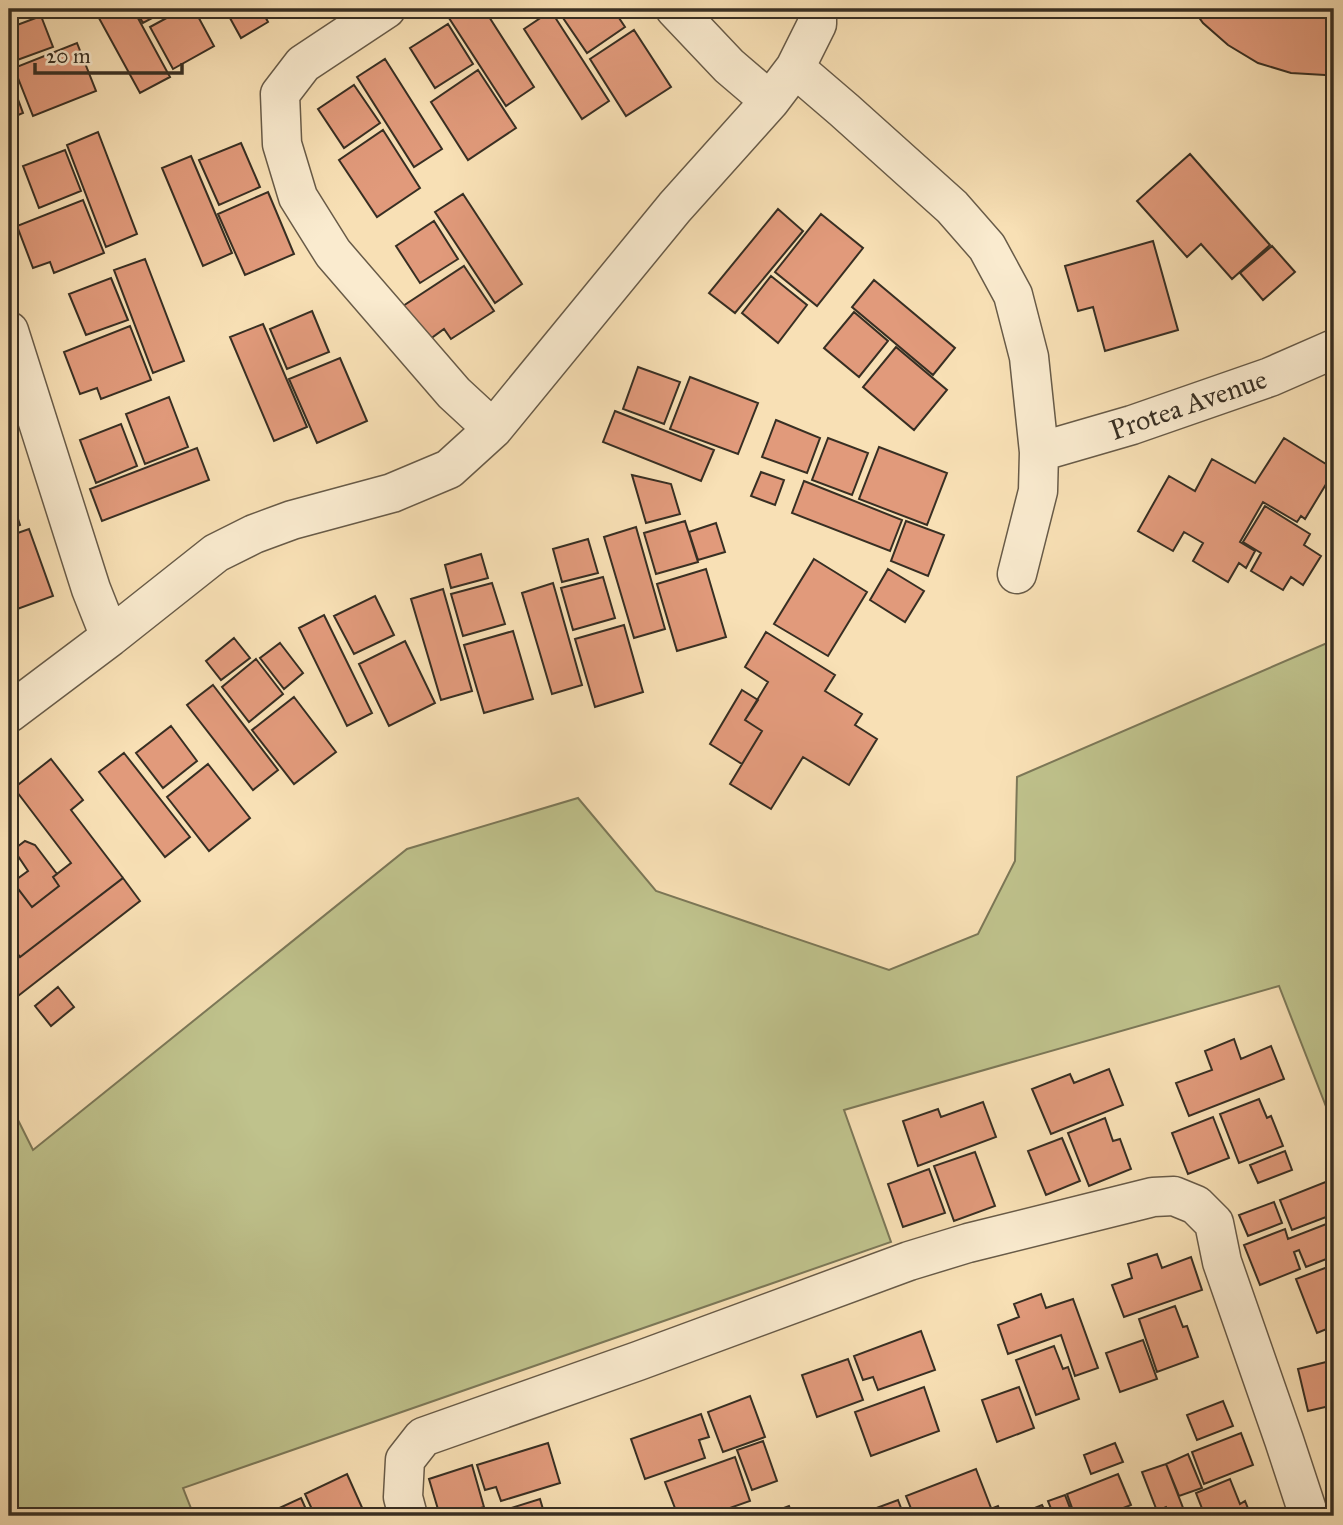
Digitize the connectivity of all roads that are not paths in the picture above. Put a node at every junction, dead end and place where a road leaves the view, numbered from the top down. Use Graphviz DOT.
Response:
graph roads {
  1 [pos="386,9"];
  2 [pos="675,9"];
  3 [pos="817,9"];
  4 [pos="795,68"];
  5 [pos="770,101"];
  6 [pos="9,331"];
  7 [pos="1334,349"];
  8 [pos="493,429"];
  9 [pos="1039,452"];
  10 [pos="1017,574"];
  11 [pos="110,638"];
  12 [pos="9,713"];
  13 [pos="408,1516"];
  14 [pos="1309,1516"];
  1 -- 8 [label="street"];
  2 -- 5 [label="street"];
  3 -- 4 [label="street"];
  4 -- 5 [label="street"];
  4 -- 9 [label="street"];
  5 -- 8 [label="street"];
  6 -- 11 [label="street"];
  7 -- 9 [label="street, Protea Avenue"];
  8 -- 11 [label="street"];
  9 -- 10 [label="street"];
  11 -- 12 [label="street"];
  13 -- 14 [label="street"];
}
